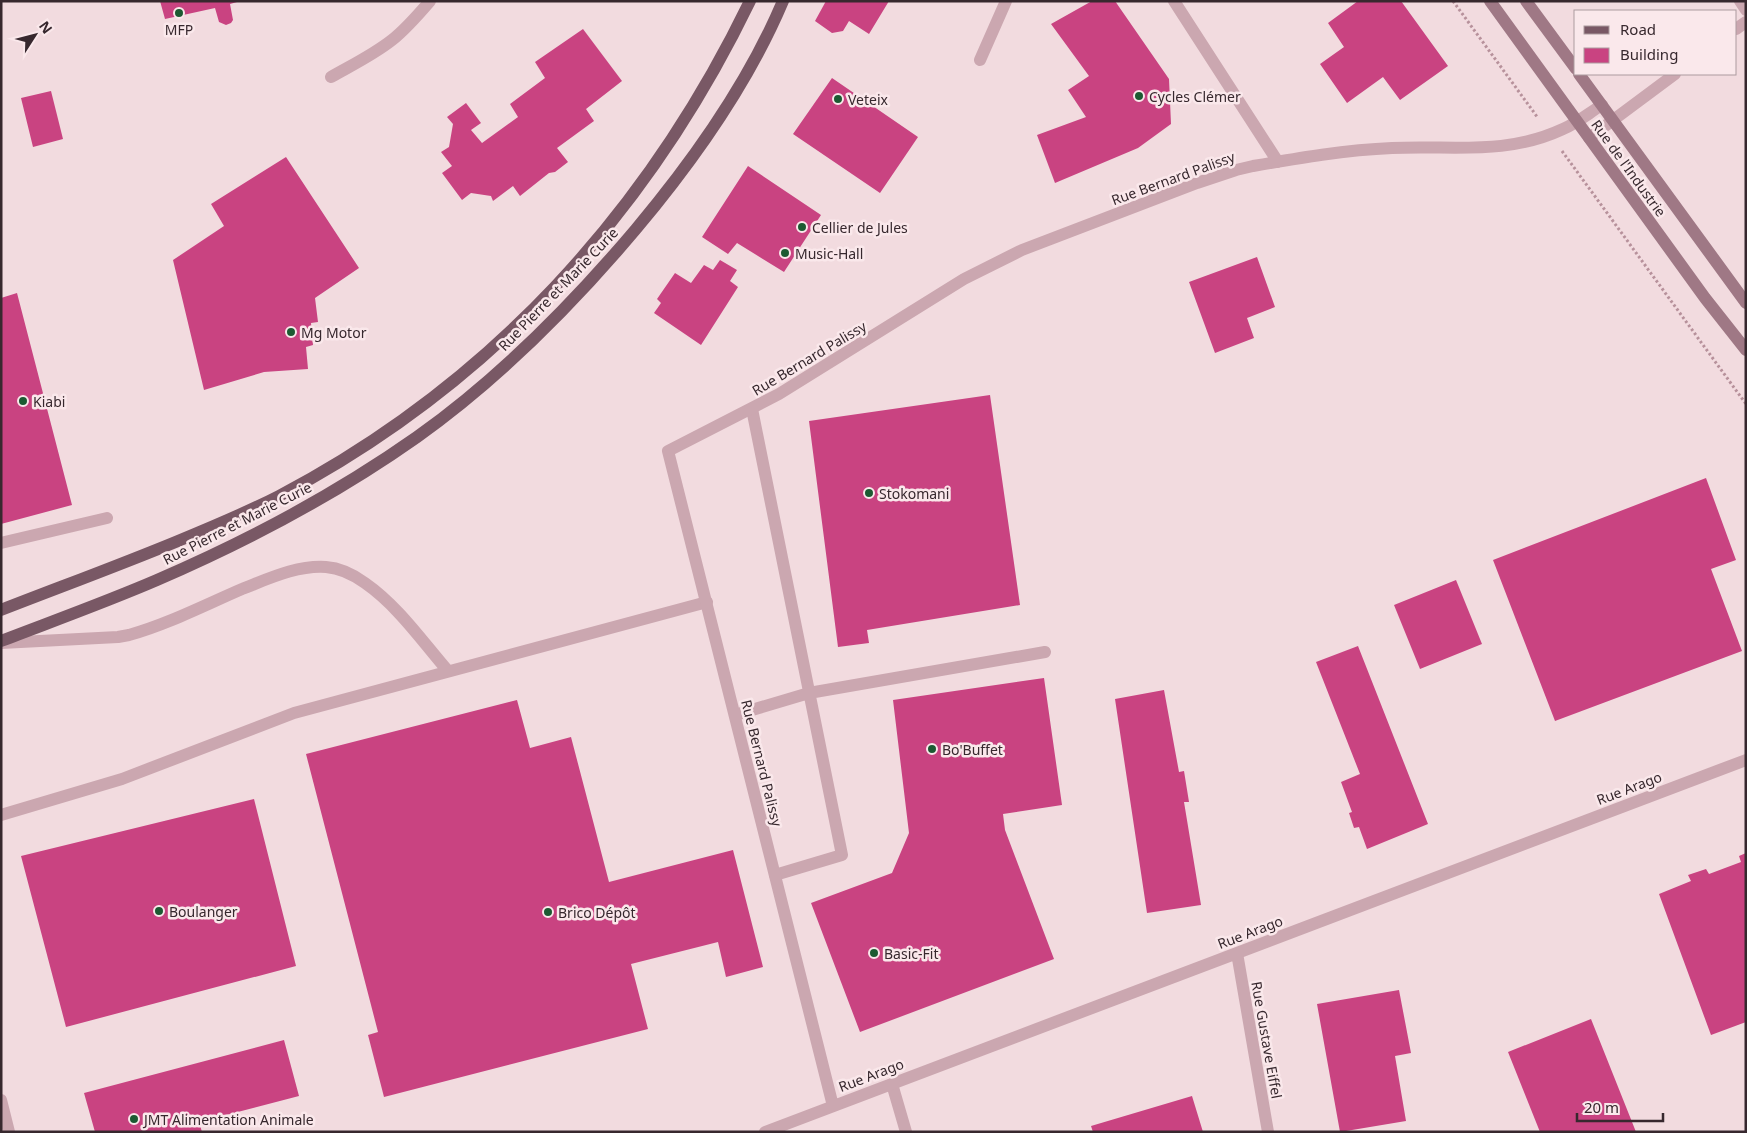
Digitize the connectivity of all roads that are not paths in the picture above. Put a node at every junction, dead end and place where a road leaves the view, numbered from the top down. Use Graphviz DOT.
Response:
graph roads {
  1 [pos="430,1"];
  2 [pos="750,1"];
  3 [pos="783,1"];
  4 [pos="1006,1"];
  5 [pos="1174,1"];
  6 [pos="1490,1"];
  7 [pos="1526,1"];
  8 [pos="1740,1"];
  9 [pos="1746,10"];
  10 [pos="980,60"];
  11 [pos="1574,66"];
  12 [pos="1580,75"];
  13 [pos="1675,75"];
  14 [pos="331,77"];
  15 [pos="1602,105"];
  16 [pos="1613,120"];
  17 [pos="1577,122"];
  18 [pos="1589,138"];
  19 [pos="1278,162"];
  20 [pos="1746,303"];
  21 [pos="1746,350"];
  22 [pos="752,409"];
  23 [pos="107,518"];
  24 [pos="1,543"];
  25 [pos="706,602"];
  26 [pos="1,610"];
  27 [pos="1,642"];
  28 [pos="1044,652"];
  29 [pos="448,671"];
  30 [pos="809,693"];
  31 [pos="735,715"];
  32 [pos="1746,760"];
  33 [pos="1,815"];
  34 [pos="775,875"];
  35 [pos="1237,953"];
  36 [pos="892,1084"];
  37 [pos="1,1100"];
  38 [pos="833,1106"];
  39 [pos="9,1132"];
  40 [pos="765,1132"];
  41 [pos="906,1132"];
  42 [pos="1268,1132"];
  1 -- 14 [label="street"];
  2 -- 26 [label="main road, Rue Pierre et Marie Curie"];
  3 -- 27 [label="main road, Rue Pierre et Marie Curie"];
  4 -- 10 [label="street"];
  5 -- 19 [label="street"];
  6 -- 17 [label="street, Rue de l'Industrie"];
  7 -- 11 [label="street"];
  8 -- 9 [label="street"];
  12 -- 15 [label="street, Rue de l'Industrie"];
  13 -- 16 [label="street"];
  15 -- 16 [label="street, Rue de l'Industrie"];
  15 -- 17 [label="street, Rue Bernard Palissy"];
  16 -- 18 [label="street"];
  16 -- 20 [label="street, Rue de l'Industrie"];
  17 -- 18 [label="street, Rue de l'Industrie"];
  17 -- 19 [label="street, Rue Bernard Palissy"];
  18 -- 21 [label="street, Rue de l'Industrie"];
  19 -- 22 [label="street, Rue Bernard Palissy"];
  22 -- 25 [label="street, Rue Bernard Palissy"];
  22 -- 30 [label="street"];
  23 -- 24 [label="street"];
  25 -- 29 [label="street"];
  25 -- 31 [label="street, Rue Bernard Palissy"];
  27 -- 29 [label="street"];
  28 -- 30 [label="street"];
  29 -- 33 [label="street"];
  30 -- 31 [label="street"];
  30 -- 34 [label="street"];
  31 -- 34 [label="street, Rue Bernard Palissy"];
  32 -- 35 [label="street, Rue Arago"];
  34 -- 38 [label="street, Rue Bernard Palissy"];
  35 -- 36 [label="street, Rue Arago"];
  35 -- 42 [label="street, Rue Gustave Eiffel"];
  36 -- 38 [label="street, Rue Arago"];
  36 -- 41 [label="street"];
  37 -- 39 [label="street"];
  38 -- 40 [label="street, Rue Arago"];
}
